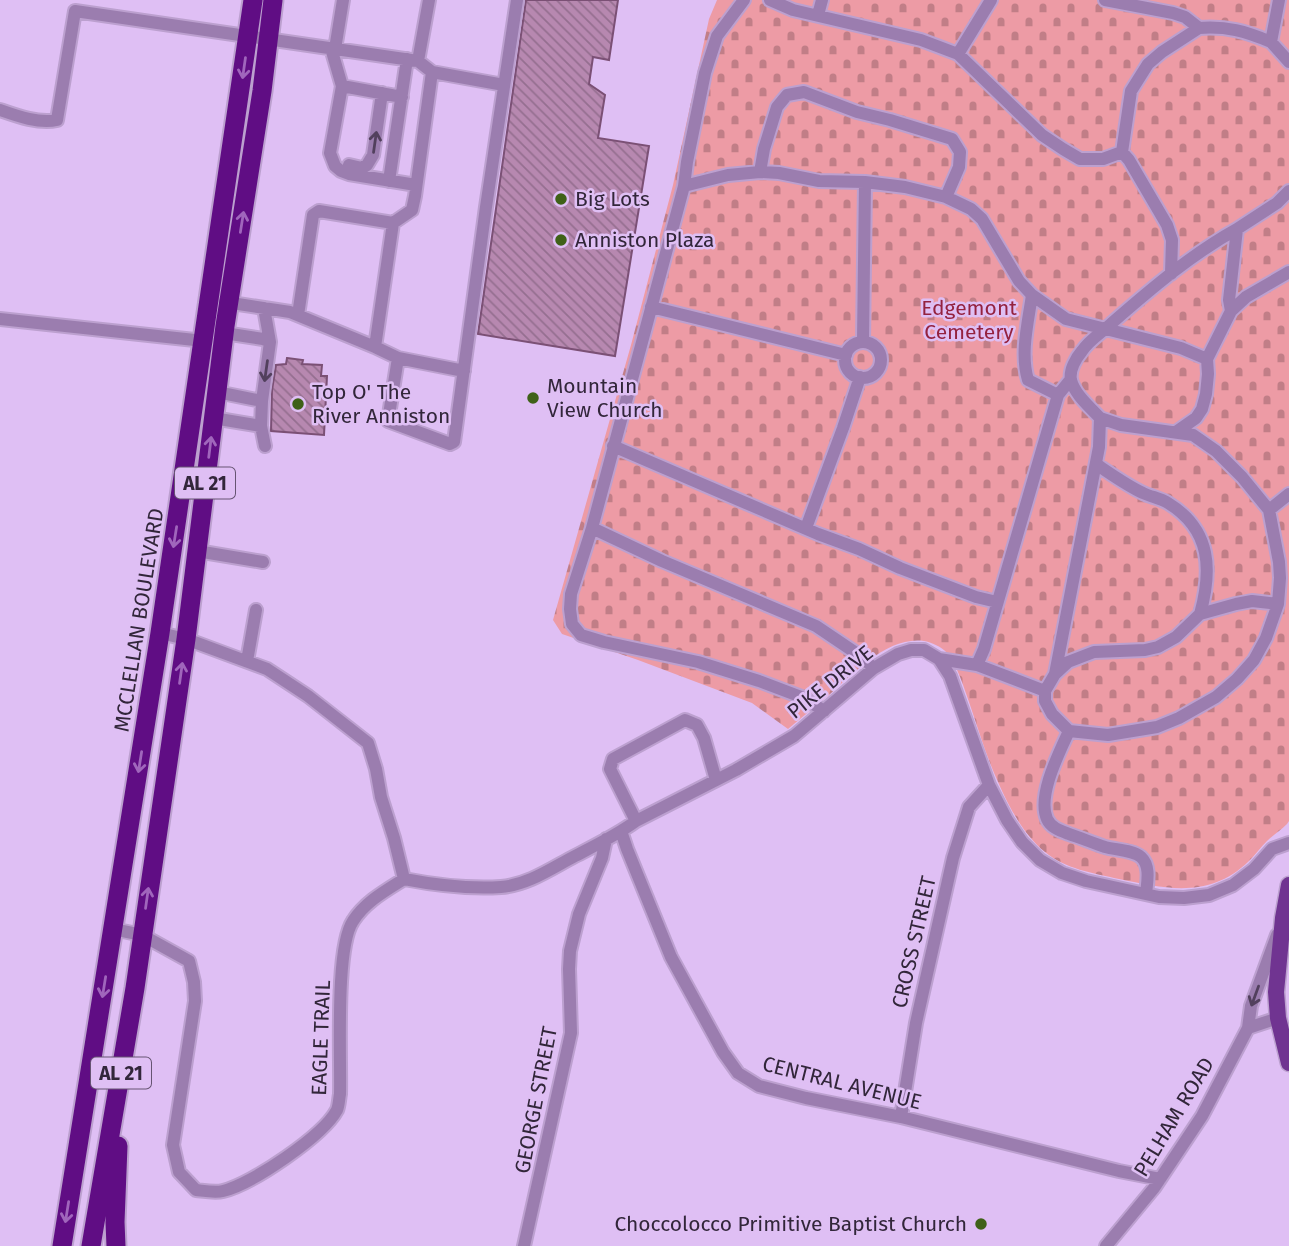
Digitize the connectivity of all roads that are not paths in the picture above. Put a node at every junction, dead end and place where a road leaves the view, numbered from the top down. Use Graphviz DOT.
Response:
graph roads {
  1 [pos="253,0"];
  2 [pos="273,0"];
  3 [pos="343,0"];
  4 [pos="429,0"];
  5 [pos="517,0"];
  6 [pos="744,0"];
  7 [pos="769,0"];
  8 [pos="822,0"];
  9 [pos="991,0"];
  10 [pos="1105,0"];
  11 [pos="1279,0"];
  12 [pos="818,15"];
  13 [pos="1199,28"];
  14 [pos="248,37"];
  15 [pos="268,39"];
  16 [pos="1271,42"];
  17 [pos="333,48"];
  18 [pos="958,54"];
  19 [pos="412,60"];
  20 [pos="1289,62"];
  21 [pos="432,72"];
  22 [pos="504,85"];
  23 [pos="342,86"];
  24 [pos="382,93"];
  25 [pos="402,97"];
  26 [pos="0,110"];
  27 [pos="335,124"];
  28 [pos="1122,152"];
  29 [pos="761,172"];
  30 [pos="390,181"];
  31 [pos="865,182"];
  32 [pos="416,185"];
  33 [pos="684,186"];
  34 [pos="1289,191"];
  35 [pos="946,197"];
  36 [pos="393,223"];
  37 [pos="1237,229"];
  38 [pos="1289,273"];
  39 [pos="1171,274"];
  40 [pos="1032,295"];
  41 [pos="220,301"];
  42 [pos="651,307"];
  43 [pos="264,308"];
  44 [pos="1231,311"];
  45 [pos="298,315"];
  46 [pos="0,319"];
  47 [pos="1107,328"];
  48 [pos="224,333"];
  49 [pos="204,341"];
  50 [pos="270,342"];
  51 [pos="863,342"];
  52 [pos="375,347"];
  53 [pos="846,355"];
  54 [pos="398,358"];
  55 [pos="1207,359"];
  56 [pos="464,371"];
  57 [pos="860,377"];
  58 [pos="1071,379"];
  59 [pos="216,392"];
  60 [pos="1058,395"];
  61 [pos="262,401"];
  62 [pos="213,418"];
  63 [pos="1100,418"];
  64 [pos="261,426"];
  65 [pos="1177,432"];
  66 [pos="265,446"];
  67 [pos="613,446"];
  68 [pos="1096,464"];
  69 [pos="1289,494"];
  70 [pos="1269,510"];
  71 [pos="592,528"];
  72 [pos="806,528"];
  73 [pos="197,551"];
  74 [pos="262,562"];
  75 [pos="997,603"];
  76 [pos="1278,604"];
  77 [pos="256,610"];
  78 [pos="1200,614"];
  79 [pos="160,633"];
  80 [pos="186,639"];
  81 [pos="939,659"];
  82 [pos="247,661"];
  83 [pos="977,665"];
  84 [pos="874,668"];
  85 [pos="1055,674"];
  86 [pos="1045,691"];
  87 [pos="824,711"];
  88 [pos="1069,731"];
  89 [pos="716,780"];
  90 [pos="989,785"];
  91 [pos="636,821"];
  92 [pos="621,831"];
  93 [pos="606,839"];
  94 [pos="1289,843"];
  95 [pos="404,879"];
  96 [pos="1289,885"];
  97 [pos="1146,894"];
  98 [pos="1283,918"];
  99 [pos="113,929"];
  100 [pos="142,936"];
  101 [pos="1278,1018"];
  102 [pos="1248,1028"];
  103 [pos="1289,1063"];
  104 [pos="121,1072"];
  105 [pos="901,1117"];
  106 [pos="1160,1179"];
  107 [pos="62,1246"];
  108 [pos="91,1246"];
  109 [pos="116,1246"];
  110 [pos="524,1246"];
  111 [pos="1106,1246"];
  1 -- 14 [label="highway, MCCLELLAN BOULEVARD / AL 21"];
  2 -- 15 [label="highway, MCCLELLAN BOULEVARD / AL 21"];
  3 -- 17 [label="street"];
  4 -- 19 [label="street"];
  5 -- 22 [label="street"];
  6 -- 33 [label="street"];
  7 -- 12 [label="street"];
  8 -- 12 [label="street"];
  9 -- 18 [label="street"];
  10 -- 13 [label="street"];
  11 -- 16 [label="street"];
  12 -- 18 [label="street"];
  13 -- 16 [label="street"];
  13 -- 28 [label="street"];
  14 -- 15 [label="street"];
  14 -- 26 [label="street"];
  14 -- 41 [label="highway, MCCLELLAN BOULEVARD / AL 21, one-way"];
  15 -- 17 [label="street"];
  41 -- 15 [label="highway, MCCLELLAN BOULEVARD / AL 21, one-way"];
  16 -- 20 [label="street"];
  17 -- 19 [label="street"];
  17 -- 23 [label="street"];
  18 -- 28 [label="street"];
  19 -- 21 [label="street"];
  19 -- 25 [label="street"];
  21 -- 22 [label="street"];
  21 -- 32 [label="street"];
  22 -- 56 [label="street"];
  23 -- 24 [label="street"];
  23 -- 27 [label="street"];
  24 -- 25 [label="street"];
  27 -- 24 [label="street, one-way"];
  25 -- 30 [label="street"];
  27 -- 30 [label="street"];
  28 -- 39 [label="street"];
  29 -- 31 [label="street"];
  29 -- 33 [label="street"];
  29 -- 35 [label="street"];
  30 -- 32 [label="street"];
  31 -- 35 [label="street"];
  31 -- 51 [label="street"];
  32 -- 36 [label="street"];
  33 -- 42 [label="street"];
  34 -- 37 [label="street"];
  35 -- 40 [label="street"];
  36 -- 45 [label="street"];
  36 -- 52 [label="street"];
  37 -- 39 [label="street"];
  37 -- 44 [label="street"];
  38 -- 44 [label="street"];
  39 -- 47 [label="street"];
  40 -- 47 [label="street"];
  40 -- 60 [label="street"];
  41 -- 43 [label="street"];
  41 -- 48 [label="highway, MCCLELLAN BOULEVARD / AL 21"];
  41 -- 49 [label="highway, MCCLELLAN BOULEVARD / AL 21"];
  42 -- 53 [label="street"];
  42 -- 67 [label="street"];
  43 -- 45 [label="street"];
  43 -- 50 [label="street"];
  44 -- 55 [label="street"];
  45 -- 52 [label="street"];
  46 -- 49 [label="street"];
  47 -- 55 [label="street"];
  47 -- 58 [label="street"];
  48 -- 50 [label="street"];
  48 -- 59 [label="highway, MCCLELLAN BOULEVARD / AL 21"];
  49 -- 79 [label="highway, MCCLELLAN BOULEVARD / AL 21, one-way"];
  50 -- 61 [label="street, one-way"];
  51 -- 53 [label="street"];
  51 -- 57 [label="street"];
  52 -- 54 [label="street"];
  53 -- 57 [label="street"];
  54 -- 56 [label="street"];
  54 -- 56 [label="street"];
  55 -- 65 [label="street"];
  57 -- 72 [label="street"];
  58 -- 60 [label="street"];
  58 -- 63 [label="street"];
  59 -- 61 [label="street"];
  59 -- 62 [label="highway, MCCLELLAN BOULEVARD / AL 21"];
  60 -- 75 [label="street"];
  61 -- 64 [label="street"];
  62 -- 64 [label="street"];
  73 -- 62 [label="highway, MCCLELLAN BOULEVARD / AL 21, one-way"];
  63 -- 65 [label="street"];
  63 -- 68 [label="street"];
  64 -- 66 [label="street"];
  65 -- 70 [label="street"];
  67 -- 71 [label="street"];
  67 -- 72 [label="street"];
  68 -- 78 [label="street"];
  68 -- 85 [label="street"];
  69 -- 70 [label="street"];
  70 -- 76 [label="street"];
  71 -- 84 [label="street"];
  71 -- 87 [label="street"];
  72 -- 75 [label="street"];
  73 -- 74 [label="street"];
  73 -- 80 [label="highway, MCCLELLAN BOULEVARD / AL 21"];
  75 -- 83 [label="street"];
  76 -- 78 [label="street"];
  76 -- 88 [label="street"];
  77 -- 82 [label="street"];
  78 -- 85 [label="street"];
  79 -- 80 [label="street"];
  79 -- 99 [label="highway, MCCLELLAN BOULEVARD / AL 21, one-way"];
  80 -- 82 [label="street"];
  100 -- 80 [label="highway, MCCLELLAN BOULEVARD / AL 21, one-way"];
  81 -- 83 [label="street, PIKE DRIVE"];
  81 -- 84 [label="street, PIKE DRIVE"];
  81 -- 90 [label="street"];
  82 -- 95 [label="street"];
  83 -- 86 [label="street, PIKE DRIVE"];
  84 -- 87 [label="street, PIKE DRIVE"];
  85 -- 86 [label="street"];
  86 -- 88 [label="street"];
  87 -- 89 [label="street, PIKE DRIVE"];
  88 -- 97 [label="street"];
  89 -- 91 [label="street, PIKE DRIVE"];
  89 -- 91 [label="street"];
  90 -- 97 [label="street"];
  90 -- 105 [label="street, CROSS STREET"];
  91 -- 92 [label="street, PIKE DRIVE"];
  92 -- 93 [label="street, PIKE DRIVE"];
  92 -- 105 [label="street, CENTRAL AVENUE"];
  93 -- 95 [label="street, PIKE DRIVE"];
  93 -- 110 [label="street, GEORGE STREET"];
  94 -- 97 [label="street"];
  95 -- 100 [label="street, EAGLE TRAIL"];
  96 -- 98 [label="main road"];
  98 -- 101 [label="main road"];
  98 -- 102 [label="street, PELHAM ROAD, one-way"];
  99 -- 100 [label="street, EAGLE TRAIL"];
  99 -- 107 [label="highway, MCCLELLAN BOULEVARD / AL 21, one-way"];
  100 -- 104 [label="highway, MCCLELLAN BOULEVARD / AL 21"];
  101 -- 102 [label="street"];
  101 -- 103 [label="main road"];
  102 -- 106 [label="street, PELHAM ROAD"];
  104 -- 108 [label="highway, MCCLELLAN BOULEVARD / AL 21"];
  104 -- 109 [label="highway"];
  105 -- 106 [label="street, CENTRAL AVENUE"];
  106 -- 111 [label="street, PELHAM ROAD"];
}
